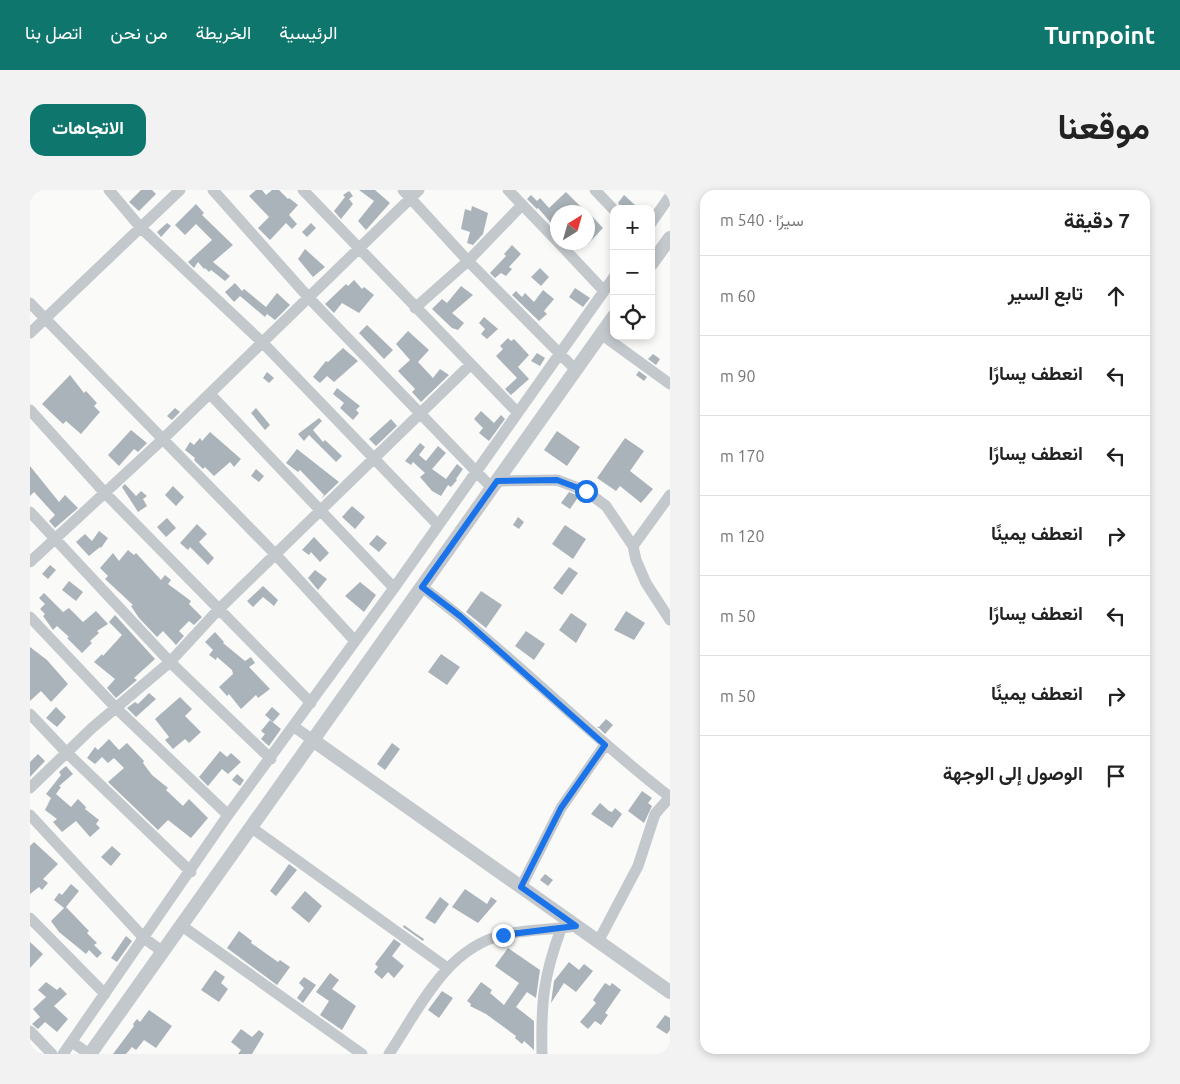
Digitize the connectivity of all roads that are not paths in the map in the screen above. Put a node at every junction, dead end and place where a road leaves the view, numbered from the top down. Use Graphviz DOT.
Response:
graph roads {
  1 [pos="108,190"];
  2 [pos="180,190"];
  3 [pos="213,190"];
  4 [pos="302,190"];
  5 [pos="508,190"];
  6 [pos="595,190"];
  7 [pos="411,193"];
  8 [pos="670,196"];
  9 [pos="522,205"];
  10 [pos="610,206"];
  11 [pos="655,217"];
  12 [pos="140,228"];
  13 [pos="550,234"];
  14 [pos="670,238"];
  15 [pos="360,250"];
  16 [pos="566,250"];
  17 [pos="655,254"];
  18 [pos="468,261"];
  19 [pos="610,283"];
  20 [pos="604,291"];
  21 [pos="309,298"];
  22 [pos="30,303"];
  23 [pos="415,308"];
  24 [pos="45,319"];
  25 [pos="610,322"];
  26 [pos="30,333"];
  27 [pos="601,334"];
  28 [pos="263,343"];
  29 [pos="559,353"];
  30 [pos="470,365"];
  31 [pos="576,369"];
  32 [pos="670,384"];
  33 [pos="210,394"];
  34 [pos="30,410"];
  35 [pos="518,413"];
  36 [pos="420,414"];
  37 [pos="163,439"];
  38 [pos="374,459"];
  39 [pos="476,472"];
  40 [pos="495,484"];
  41 [pos="105,493"];
  42 [pos="670,495"];
  43 [pos="321,510"];
  44 [pos="30,512"];
  45 [pos="438,525"];
  46 [pos="55,539"];
  47 [pos="633,546"];
  48 [pos="275,554"];
  49 [pos="30,562"];
  50 [pos="422,587"];
  51 [pos="394,588"];
  52 [pos="218,610"];
  53 [pos="30,617"];
  54 [pos="670,620"];
  55 [pos="355,641"];
  56 [pos="170,662"];
  57 [pos="311,703"];
  58 [pos="117,709"];
  59 [pos="30,714"];
  60 [pos="293,726"];
  61 [pos="314,741"];
  62 [pos="605,745"];
  63 [pos="66,752"];
  64 [pos="271,759"];
  65 [pos="30,788"];
  66 [pos="670,797"];
  67 [pos="30,815"];
  68 [pos="228,815"];
  69 [pos="252,828"];
  70 [pos="191,872"];
  71 [pos="521,887"];
  72 [pos="30,918"];
  73 [pos="182,926"];
  74 [pos="576,926"];
  75 [pos="561,929"];
  76 [pos="144,938"];
  77 [pos="598,942"];
  78 [pos="163,952"];
  79 [pos="446,967"];
  80 [pos="670,992"];
  81 [pos="105,994"];
  82 [pos="30,1031"];
  83 [pos="72,1042"];
  84 [pos="347,1050"];
  85 [pos="52,1054"];
  86 [pos="62,1054"];
  87 [pos="90,1054"];
  88 [pos="362,1054"];
  89 [pos="389,1054"];
  90 [pos="542,1054"];
  1 -- 12 [label="street"];
  2 -- 12 [label="street"];
  3 -- 21 [label="street"];
  4 -- 15 [label="street"];
  5 -- 9 [label="street"];
  6 -- 10 [label="street"];
  7 -- 15 [label="street"];
  7 -- 18 [label="street"];
  8 -- 11 [label="street"];
  9 -- 13 [label="street"];
  9 -- 18 [label="street"];
  12 -- 24 [label="street"];
  12 -- 28 [label="street"];
  14 -- 17 [label="street"];
  15 -- 21 [label="street"];
  15 -- 23 [label="street"];
  16 -- 20 [label="street"];
  18 -- 23 [label="street"];
  18 -- 29 [label="street"];
  19 -- 20 [label="street"];
  20 -- 29 [label="street"];
  21 -- 28 [label="street"];
  21 -- 36 [label="street"];
  22 -- 24 [label="street"];
  23 -- 30 [label="street"];
  24 -- 26 [label="street"];
  24 -- 37 [label="street"];
  25 -- 27 [label="street"];
  27 -- 31 [label="street"];
  27 -- 32 [label="street"];
  28 -- 33 [label="street"];
  28 -- 38 [label="street"];
  29 -- 31 [label="street"];
  29 -- 35 [label="street"];
  30 -- 35 [label="street"];
  30 -- 36 [label="street"];
  31 -- 40 [label="street"];
  33 -- 37 [label="street"];
  33 -- 43 [label="street"];
  34 -- 41 [label="street"];
  35 -- 39 [label="street"];
  36 -- 38 [label="street"];
  36 -- 39 [label="street"];
  37 -- 41 [label="street"];
  37 -- 48 [label="street"];
  38 -- 43 [label="street"];
  38 -- 45 [label="street"];
  39 -- 40 [label="street"];
  39 -- 45 [label="street"];
  40 -- 47 [label="street"];
  40 -- 50 [label="street"];
  41 -- 46 [label="street"];
  41 -- 52 [label="street"];
  42 -- 47 [label="street"];
  43 -- 48 [label="street"];
  43 -- 51 [label="street"];
  44 -- 46 [label="street"];
  45 -- 51 [label="street"];
  46 -- 49 [label="street"];
  46 -- 56 [label="street"];
  47 -- 54 [label="street"];
  48 -- 52 [label="street"];
  48 -- 55 [label="street"];
  50 -- 61 [label="street"];
  50 -- 62 [label="street"];
  51 -- 55 [label="street"];
  52 -- 56 [label="street"];
  52 -- 57 [label="street"];
  53 -- 58 [label="street"];
  55 -- 57 [label="street"];
  56 -- 58 [label="street"];
  56 -- 64 [label="street"];
  57 -- 60 [label="street"];
  58 -- 63 [label="street"];
  58 -- 68 [label="street"];
  59 -- 63 [label="street"];
  60 -- 61 [label="street"];
  60 -- 64 [label="street"];
  61 -- 69 [label="street"];
  61 -- 71 [label="street"];
  62 -- 66 [label="street"];
  62 -- 71 [label="street"];
  63 -- 65 [label="street"];
  63 -- 70 [label="street"];
  64 -- 68 [label="street"];
  66 -- 77 [label="street"];
  67 -- 76 [label="street"];
  68 -- 70 [label="street"];
  69 -- 73 [label="street"];
  69 -- 79 [label="street"];
  70 -- 76 [label="street"];
  71 -- 74 [label="street"];
  72 -- 81 [label="street"];
  73 -- 78 [label="street"];
  73 -- 84 [label="street"];
  74 -- 75 [label="street"];
  74 -- 77 [label="street"];
  75 -- 79 [label="street"];
  75 -- 90 [label="street"];
  76 -- 78 [label="street"];
  76 -- 81 [label="street"];
  77 -- 80 [label="street"];
  78 -- 87 [label="street"];
  79 -- 89 [label="street"];
  81 -- 83 [label="street"];
  82 -- 85 [label="street"];
  83 -- 86 [label="street"];
  83 -- 87 [label="street"];
  84 -- 88 [label="street"];
}
